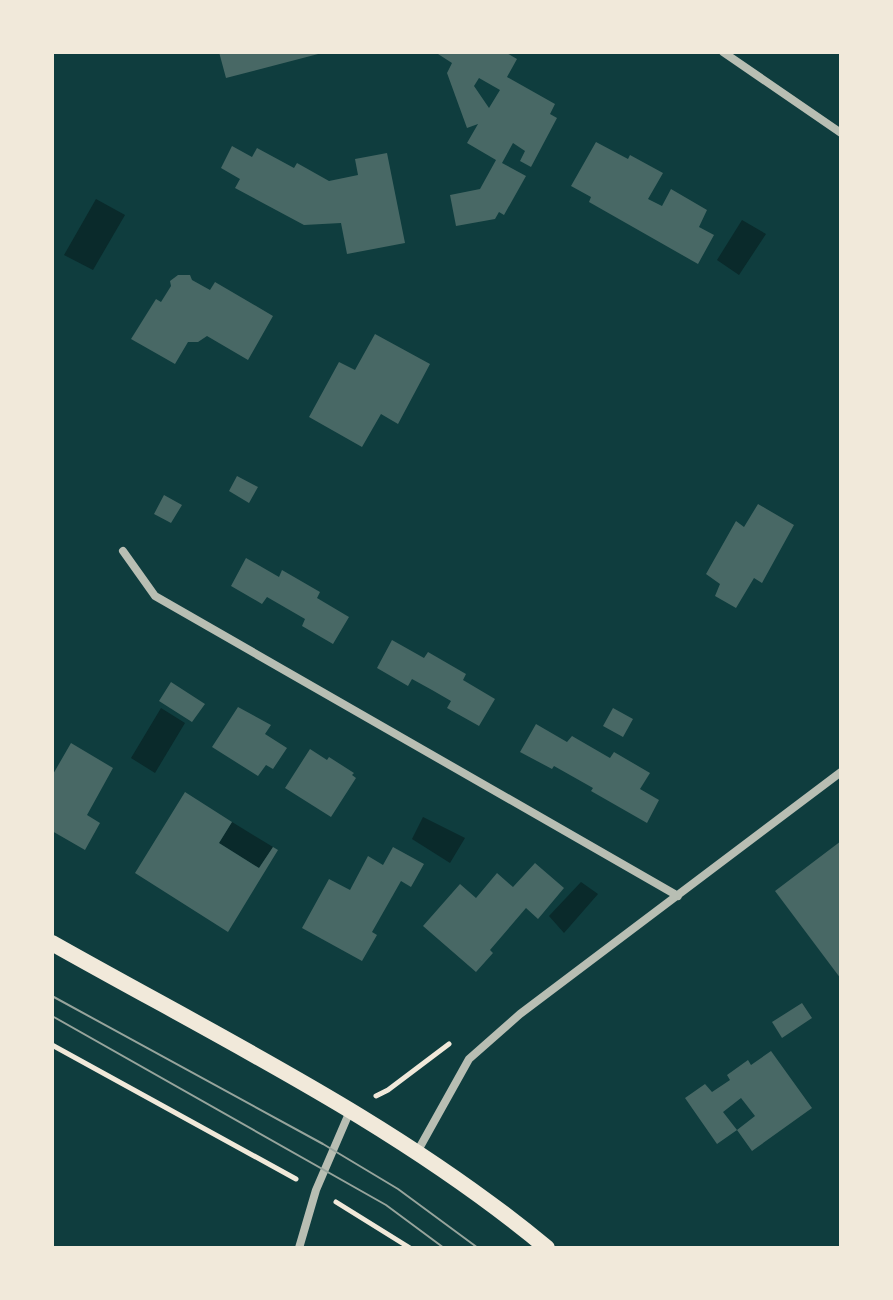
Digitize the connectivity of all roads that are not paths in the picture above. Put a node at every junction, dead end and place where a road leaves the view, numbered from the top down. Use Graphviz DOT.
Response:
graph roads {
  1 [pos="723,52"];
  2 [pos="841,133"];
  3 [pos="123,551"];
  4 [pos="841,772"];
  5 [pos="678,896"];
  6 [pos="52,943"];
  7 [pos="350,1111"];
  8 [pos="416,1154"];
  9 [pos="299,1248"];
  10 [pos="547,1248"];
  1 -- 2 [label="street"];
  3 -- 5 [label="street"];
  4 -- 5 [label="street"];
  5 -- 8 [label="street"];
  6 -- 7 [label="main road"];
  7 -- 8 [label="main road"];
  7 -- 9 [label="street"];
  8 -- 10 [label="main road"];
}
